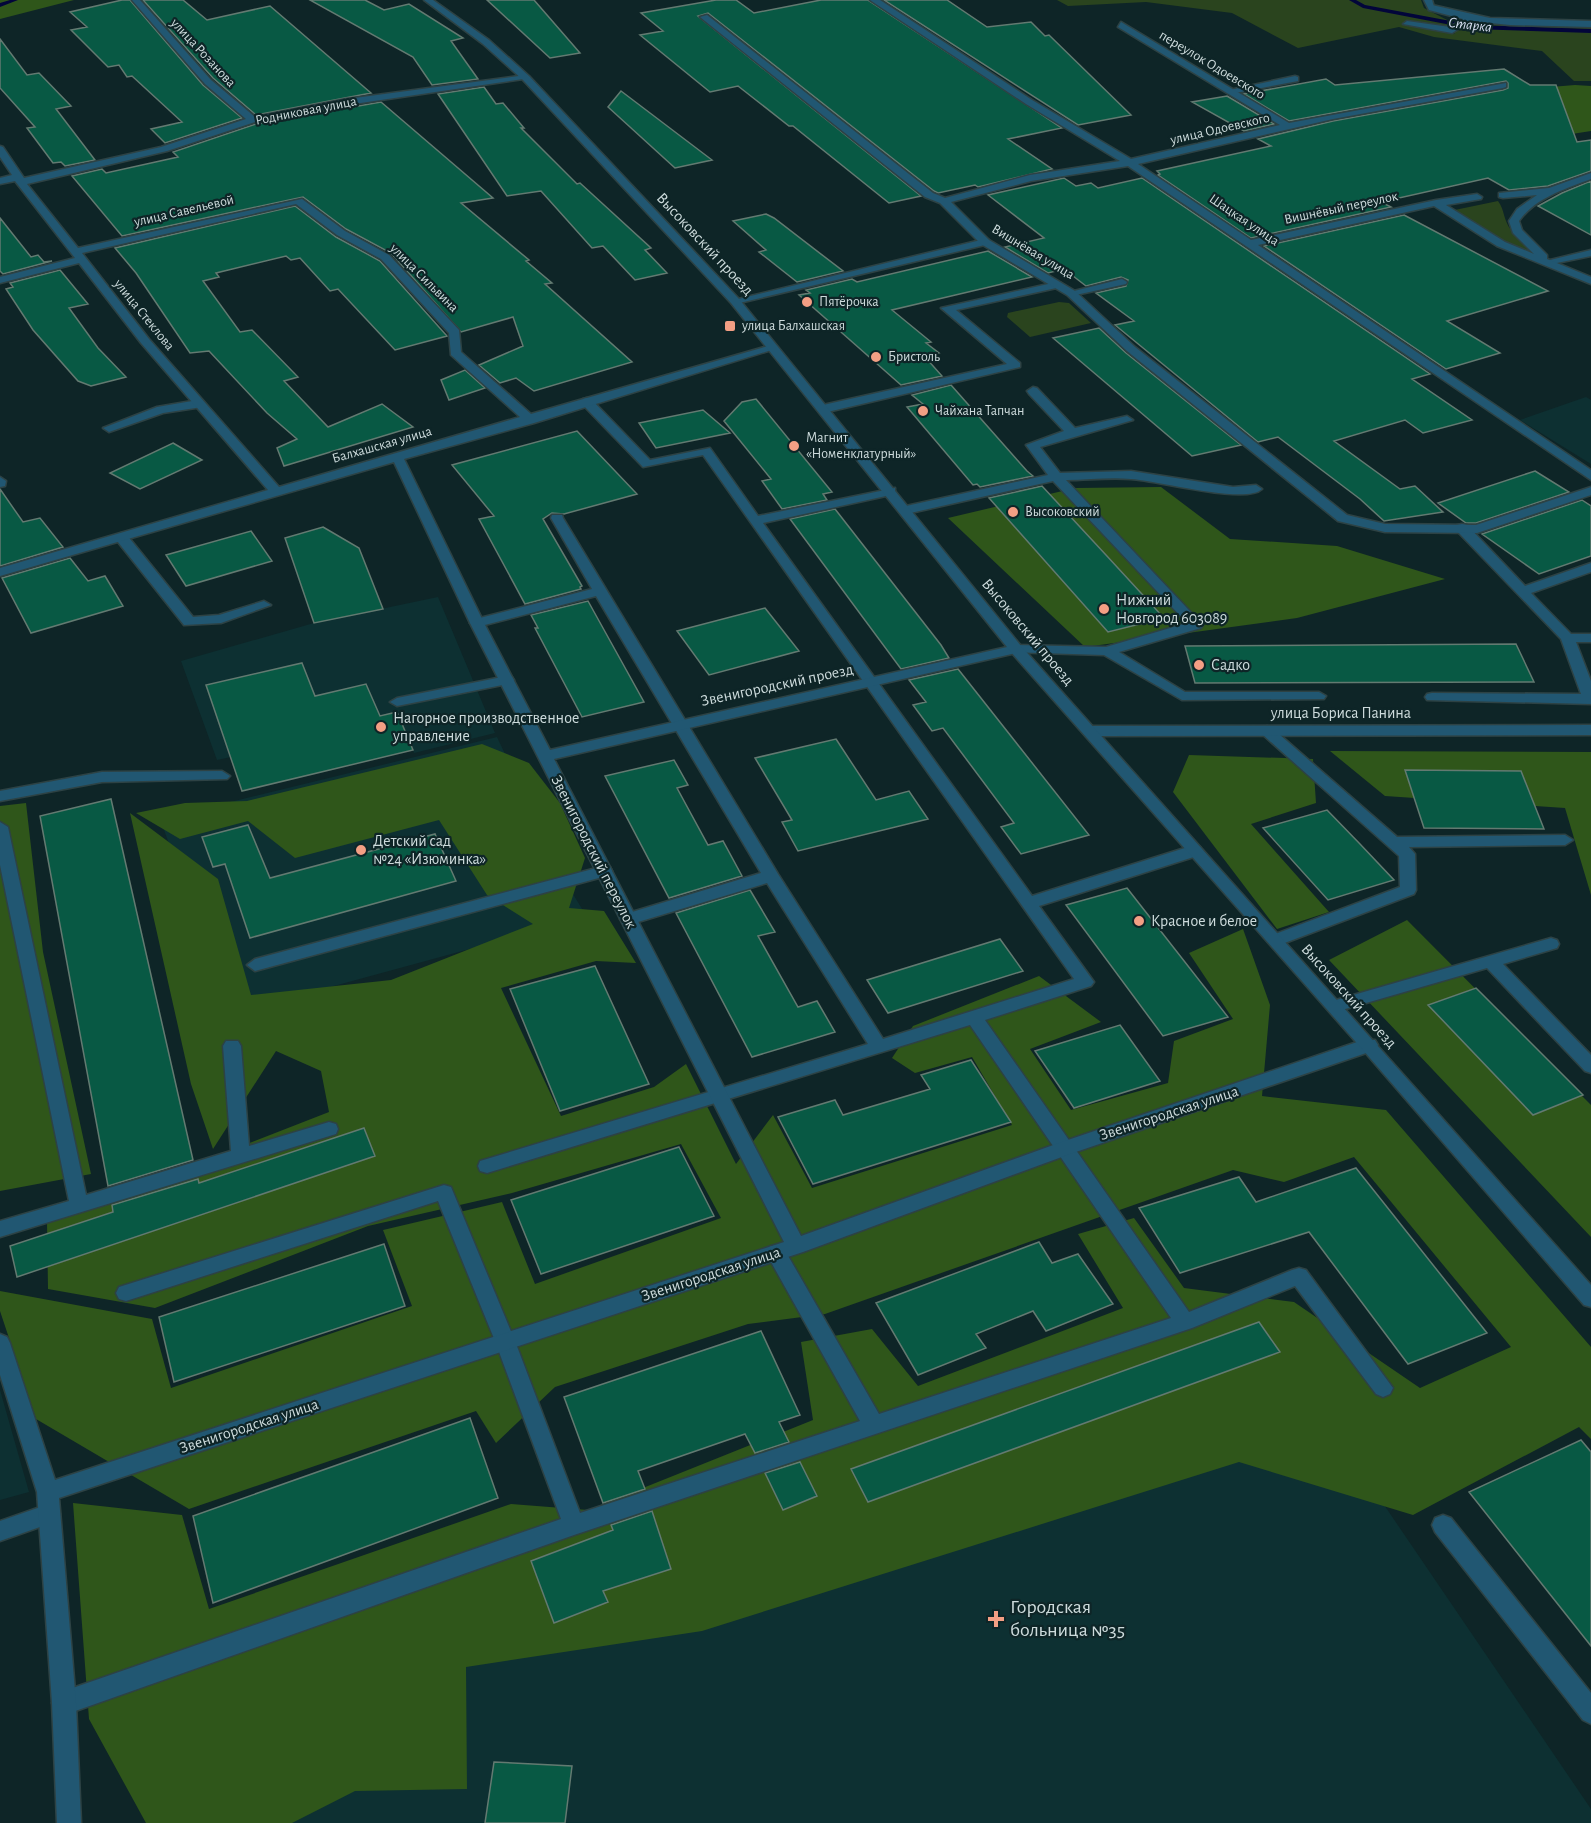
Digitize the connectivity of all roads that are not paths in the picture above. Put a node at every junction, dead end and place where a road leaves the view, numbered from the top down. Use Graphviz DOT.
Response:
graph roads {
  1 [pos="136,0"];
  2 [pos="428,0"];
  3 [pos="874,0"];
  4 [pos="1430,4"];
  5 [pos="704,17"];
  6 [pos="1462,23"];
  7 [pos="1407,24"];
  8 [pos="1591,24"];
  9 [pos="1120,25"];
  10 [pos="526,78"];
  11 [pos="1295,79"];
  12 [pos="1503,85"];
  13 [pos="1230,92"];
  14 [pos="253,120"];
  15 [pos="1289,127"];
  16 [pos="0,149"];
  17 [pos="1128,163"];
  18 [pos="1591,176"];
  19 [pos="20,180"];
  20 [pos="0,181"];
  21 [pos="1550,191"];
  22 [pos="1503,195"];
  23 [pos="1477,197"];
  24 [pos="298,201"];
  25 [pos="944,201"];
  26 [pos="1436,202"];
  27 [pos="985,242"];
  28 [pos="1252,243"];
  29 [pos="1591,253"];
  30 [pos="80,255"];
  31 [pos="1548,262"];
  32 [pos="1590,279"];
  33 [pos="0,280"];
  34 [pos="1122,282"];
  35 [pos="1057,285"];
  36 [pos="1071,293"];
  37 [pos="735,301"];
  38 [pos="772,348"];
  39 [pos="1033,391"];
  40 [pos="587,402"];
  41 [pos="198,404"];
  42 [pos="823,409"];
  43 [pos="530,420"];
  44 [pos="1127,420"];
  45 [pos="109,428"];
  46 [pos="1072,432"];
  47 [pos="397,456"];
  48 [pos="1591,476"];
  49 [pos="1056,477"];
  50 [pos="1256,489"];
  51 [pos="276,491"];
  52 [pos="891,491"];
  53 [pos="1591,491"];
  54 [pos="906,510"];
  55 [pos="557,518"];
  56 [pos="755,521"];
  57 [pos="1462,528"];
  58 [pos="122,537"];
  59 [pos="1591,567"];
  60 [pos="0,572"];
  61 [pos="600,591"];
  62 [pos="1522,591"];
  63 [pos="264,605"];
  64 [pos="477,623"];
  65 [pos="1567,638"];
  66 [pos="1591,638"];
  67 [pos="1016,649"];
  68 [pos="1107,651"];
  69 [pos="507,680"];
  70 [pos="870,684"];
  71 [pos="1319,696"];
  72 [pos="1432,697"];
  73 [pos="1591,699"];
  74 [pos="397,702"];
  75 [pos="680,724"];
  76 [pos="1591,730"];
  77 [pos="1091,731"];
  78 [pos="1266,731"];
  79 [pos="546,756"];
  80 [pos="222,776"];
  81 [pos="0,796"];
  82 [pos="0,827"];
  83 [pos="1565,840"];
  84 [pos="1394,842"];
  85 [pos="1194,851"];
  86 [pos="604,871"];
  87 [pos="771,876"];
  88 [pos="1029,903"];
  89 [pos="628,919"];
  90 [pos="1276,940"];
  91 [pos="1551,944"];
  92 [pos="1491,962"];
  93 [pos="255,964"];
  94 [pos="1335,1006"];
  95 [pos="974,1017"];
  96 [pos="1369,1045"];
  97 [pos="232,1046"];
  98 [pos="879,1047"];
  99 [pos="1591,1066"];
  100 [pos="718,1095"];
  101 [pos="328,1129"];
  102 [pos="1063,1149"];
  103 [pos="241,1156"];
  104 [pos="487,1166"];
  105 [pos="79,1205"];
  106 [pos="0,1229"];
  107 [pos="796,1246"];
  108 [pos="776,1253"];
  109 [pos="126,1293"];
  110 [pos="1591,1299"];
  111 [pos="1185,1322"];
  112 [pos="505,1341"];
  113 [pos="0,1343"];
  114 [pos="1383,1388"];
  115 [pos="875,1426"];
  116 [pos="49,1503"];
  117 [pos="574,1525"];
  118 [pos="1443,1525"];
  119 [pos="0,1531"];
  120 [pos="64,1703"];
  121 [pos="1591,1712"];
  122 [pos="69,1823"];
  1 -- 14 [label="street, улица Розанова"];
  2 -- 10 [label="street, Высоковский проезд"];
  3 -- 17 [label="street, Шацкая улица"];
  4 -- 6 [label="street"];
  5 -- 25 [label="street, Вишнёвая улица"];
  6 -- 7 [label="street"];
  6 -- 8 [label="street"];
  9 -- 13 [label="street, переулок Одоевского"];
  10 -- 14 [label="street, Родниковая улица"];
  10 -- 37 [label="street, Высоковский проезд"];
  11 -- 13 [label="street"];
  12 -- 15 [label="street, улица Одоевского"];
  13 -- 15 [label="street, переулок Одоевского"];
  14 -- 19 [label="street, Родниковая улица"];
  15 -- 17 [label="street, улица Одоевского"];
  16 -- 19 [label="street, улица Стеклова"];
  17 -- 25 [label="street, улица Одоевского"];
  17 -- 28 [label="street, Шацкая улица"];
  18 -- 21 [label="street"];
  19 -- 20 [label="street, Родниковая улица"];
  19 -- 30 [label="street, улица Стеклова"];
  21 -- 22 [label="street"];
  21 -- 31 [label="street"];
  23 -- 26 [label="street, Вишнёвый переулок"];
  24 -- 30 [label="street, улица Савельевой"];
  24 -- 43 [label="street, улица Сильвина"];
  25 -- 27 [label="street, Вишнёвая улица"];
  26 -- 28 [label="street, Вишнёвый переулок"];
  26 -- 31 [label="street"];
  27 -- 35 [label="street, Вишнёвая улица"];
  27 -- 37 [label="street"];
  28 -- 48 [label="street, Шацкая улица"];
  29 -- 31 [label="street"];
  30 -- 33 [label="street, улица Савельевой"];
  30 -- 41 [label="street, улица Стеклова"];
  31 -- 32 [label="street"];
  34 -- 36 [label="street"];
  35 -- 36 [label="street, Вишнёвая улица"];
  35 -- 42 [label="street"];
  36 -- 57 [label="street, Вишнёвая улица"];
  37 -- 38 [label="street, Высоковский проезд"];
  38 -- 40 [label="street, Балхашская улица"];
  38 -- 42 [label="street, Высоковский проезд"];
  39 -- 46 [label="street"];
  40 -- 43 [label="street, Балхашская улица"];
  40 -- 56 [label="street"];
  41 -- 45 [label="street"];
  41 -- 51 [label="street, улица Стеклова"];
  42 -- 52 [label="street, Высоковский проезд"];
  43 -- 47 [label="street, Балхашская улица"];
  44 -- 46 [label="street"];
  46 -- 49 [label="street"];
  47 -- 51 [label="street, Балхашская улица"];
  47 -- 64 [label="street, Звенигородский переулок"];
  49 -- 50 [label="street"];
  49 -- 54 [label="street"];
  49 -- 68 [label="street"];
  51 -- 58 [label="street, Балхашская улица"];
  52 -- 54 [label="street, Высоковский проезд"];
  52 -- 56 [label="street"];
  53 -- 57 [label="street"];
  54 -- 67 [label="street, Высоковский проезд"];
  55 -- 61 [label="street"];
  56 -- 70 [label="street"];
  57 -- 62 [label="street"];
  58 -- 60 [label="street, Балхашская улица"];
  58 -- 63 [label="street"];
  59 -- 62 [label="street"];
  61 -- 64 [label="street"];
  61 -- 75 [label="street"];
  62 -- 65 [label="street"];
  64 -- 69 [label="street, Звенигородский переулок"];
  65 -- 66 [label="street"];
  65 -- 73 [label="street"];
  67 -- 68 [label="street, Звенигородский проезд"];
  67 -- 70 [label="street, Звенигородский проезд"];
  67 -- 77 [label="street, Высоковский проезд"];
  68 -- 71 [label="street"];
  69 -- 74 [label="street"];
  69 -- 79 [label="street, Звенигородский переулок"];
  70 -- 75 [label="street, Звенигородский проезд"];
  70 -- 88 [label="street"];
  72 -- 73 [label="street"];
  75 -- 79 [label="street, Звенигородский проезд"];
  75 -- 87 [label="street"];
  76 -- 78 [label="street, улица Бориса Панина"];
  77 -- 78 [label="street, улица Бориса Панина"];
  77 -- 85 [label="street, Высоковский проезд"];
  78 -- 84 [label="street"];
  79 -- 86 [label="street, Звенигородский переулок"];
  80 -- 81 [label="street"];
  82 -- 105 [label="street"];
  83 -- 84 [label="street"];
  84 -- 90 [label="street"];
  85 -- 88 [label="street"];
  85 -- 90 [label="street, Высоковский проезд"];
  86 -- 89 [label="street, Звенигородский переулок"];
  86 -- 93 [label="street"];
  87 -- 89 [label="street"];
  87 -- 98 [label="street"];
  88 -- 95 [label="street"];
  89 -- 100 [label="street, Звенигородский переулок"];
  90 -- 94 [label="street, Высоковский проезд"];
  91 -- 92 [label="street"];
  92 -- 94 [label="street"];
  92 -- 99 [label="street"];
  94 -- 96 [label="street, Высоковский проезд"];
  95 -- 98 [label="street"];
  95 -- 102 [label="street"];
  96 -- 102 [label="street, Звенигородская улица"];
  96 -- 110 [label="street, Высоковский проезд"];
  97 -- 103 [label="street"];
  98 -- 100 [label="street"];
  100 -- 104 [label="street"];
  100 -- 107 [label="street, Звенигородский переулок"];
  101 -- 103 [label="street"];
  102 -- 107 [label="street, Звенигородская улица"];
  102 -- 111 [label="street"];
  103 -- 105 [label="street"];
  105 -- 106 [label="street"];
  107 -- 108 [label="street, Звенигородская улица"];
  108 -- 112 [label="street, Звенигородская улица"];
  108 -- 115 [label="street"];
  109 -- 112 [label="street"];
  111 -- 114 [label="street"];
  111 -- 115 [label="street"];
  112 -- 116 [label="street, Звенигородская улица"];
  112 -- 117 [label="street"];
  113 -- 116 [label="street"];
  115 -- 117 [label="street"];
  116 -- 119 [label="street, Звенигородская улица"];
  116 -- 120 [label="street"];
  117 -- 120 [label="street"];
  118 -- 121 [label="street"];
  120 -- 122 [label="street"];
}
